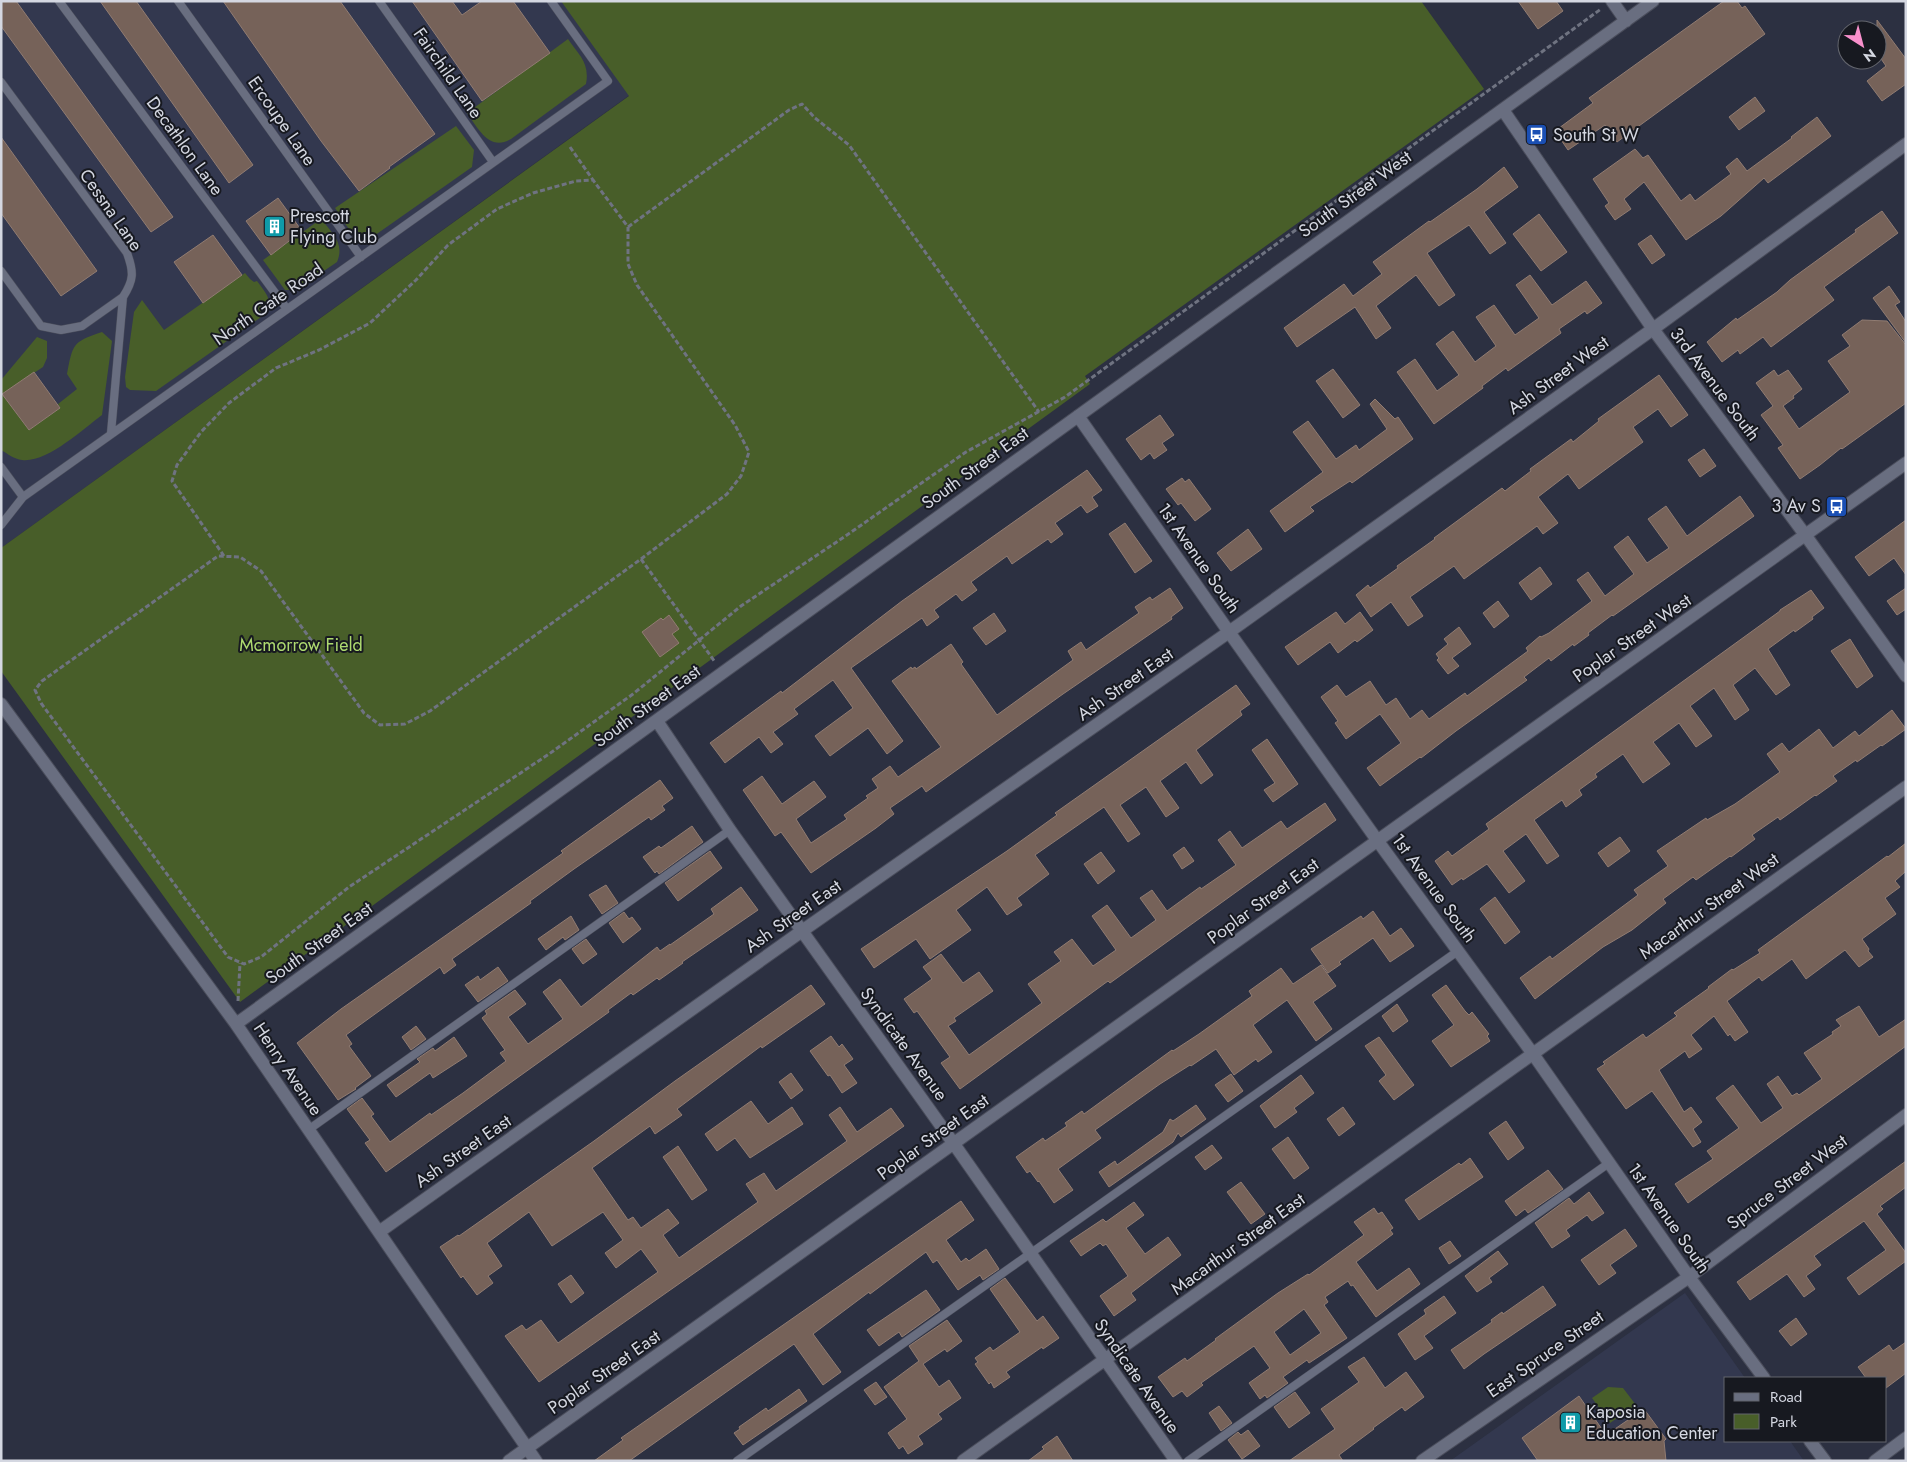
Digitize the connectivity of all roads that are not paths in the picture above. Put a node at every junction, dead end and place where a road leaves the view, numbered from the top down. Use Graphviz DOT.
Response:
graph roads {
  1 [pos="59,1"];
  2 [pos="178,1"];
  3 [pos="379,1"];
  4 [pos="551,1"];
  5 [pos="1653,1"];
  6 [pos="1608,4"];
  7 [pos="1626,20"];
  8 [pos="1,82"];
  9 [pos="1503,110"];
  10 [pos="1906,144"];
  11 [pos="493,162"];
  12 [pos="361,257"];
  13 [pos="1,271"];
  14 [pos="123,297"];
  15 [pos="287,310"];
  16 [pos="1653,329"];
  17 [pos="1078,416"];
  18 [pos="111,433"];
  19 [pos="1906,464"];
  20 [pos="1,467"];
  21 [pos="23,497"];
  22 [pos="1,525"];
  23 [pos="1806,536"];
  24 [pos="1229,632"];
  25 [pos="1906,676"];
  26 [pos="1,704"];
  27 [pos="657,721"];
  28 [pos="1906,787"];
  29 [pos="730,830"];
  30 [pos="1377,840"];
  31 [pos="802,931"];
  32 [pos="1458,951"];
  33 [pos="236,1024"];
  34 [pos="1533,1054"];
  35 [pos="1906,1115"];
  36 [pos="308,1130"];
  37 [pos="954,1144"];
  38 [pos="1609,1162"];
  39 [pos="379,1232"];
  40 [pos="1030,1252"];
  41 [pos="1689,1277"];
  42 [pos="1105,1360"];
  43 [pos="1763,1377"];
  44 [pos="1906,1438"];
  45 [pos="1811,1442"];
  46 [pos="527,1448"];
  47 [pos="509,1461"];
  48 [pos="536,1461"];
  49 [pos="737,1461"];
  50 [pos="963,1461"];
  51 [pos="1176,1461"];
  52 [pos="1188,1461"];
  53 [pos="1422,1461"];
  54 [pos="1825,1461"];
  55 [pos="1875,1461"];
  1 -- 15 [label="lane, Decathlon Lane"];
  2 -- 12 [label="lane, Ercoupe Lane"];
  3 -- 11 [label="lane, Fairchild Lane"];
  4 -- 11 [label="lane, North Gate Road"];
  5 -- 7 [label="street, South Street West"];
  6 -- 7 [label="street"];
  7 -- 9 [label="street, South Street West"];
  8 -- 14 [label="lane, Cessna Lane"];
  9 -- 16 [label="street, 3rd Avenue South"];
  9 -- 17 [label="street, South Street West"];
  10 -- 16 [label="street, Ash Street West"];
  11 -- 12 [label="lane, North Gate Road"];
  12 -- 15 [label="lane, North Gate Road"];
  13 -- 14 [label="lane"];
  14 -- 18 [label="lane, Cessna Lane"];
  15 -- 18 [label="lane, North Gate Road"];
  16 -- 23 [label="street, 3rd Avenue South"];
  16 -- 24 [label="street, Ash Street West"];
  17 -- 24 [label="street, 1st Avenue South"];
  17 -- 27 [label="street, South Street East"];
  18 -- 21 [label="lane, North Gate Road"];
  19 -- 23 [label="street, Poplar Street West"];
  20 -- 21 [label="lane"];
  21 -- 22 [label="lane, North Gate Road"];
  23 -- 25 [label="street, 3rd Avenue South"];
  23 -- 30 [label="street, Poplar Street West"];
  24 -- 30 [label="street, 1st Avenue South"];
  24 -- 31 [label="street, Ash Street East"];
  26 -- 33 [label="street, Henry Avenue"];
  27 -- 29 [label="street, Syndicate Avenue"];
  27 -- 33 [label="street, South Street East"];
  28 -- 34 [label="street, Macarthur Street West"];
  29 -- 31 [label="street, Syndicate Avenue"];
  29 -- 36 [label="lane"];
  30 -- 32 [label="street, 1st Avenue South"];
  30 -- 37 [label="street, Poplar Street East"];
  31 -- 37 [label="street, Syndicate Avenue"];
  31 -- 39 [label="street, Ash Street East"];
  32 -- 34 [label="street, 1st Avenue South"];
  32 -- 40 [label="lane"];
  33 -- 36 [label="street, Henry Avenue"];
  34 -- 38 [label="street, 1st Avenue South"];
  34 -- 42 [label="street, Macarthur Street East"];
  35 -- 41 [label="street, Spruce Street West"];
  36 -- 39 [label="street, Henry Avenue"];
  37 -- 40 [label="street, Syndicate Avenue"];
  37 -- 46 [label="street, Poplar Street East"];
  38 -- 41 [label="street, 1st Avenue South"];
  38 -- 52 [label="lane"];
  39 -- 46 [label="street, Henry Avenue"];
  40 -- 42 [label="street, Syndicate Avenue"];
  40 -- 49 [label="lane"];
  41 -- 43 [label="street, 1st Avenue South"];
  41 -- 53 [label="street, East Spruce Street"];
  42 -- 50 [label="street, Macarthur Street East"];
  42 -- 51 [label="street, Syndicate Avenue"];
  44 -- 55 [label="street"];
  45 -- 54 [label="street"];
  46 -- 47 [label="street, Poplar Street East"];
  46 -- 48 [label="street, Henry Avenue"];
}
